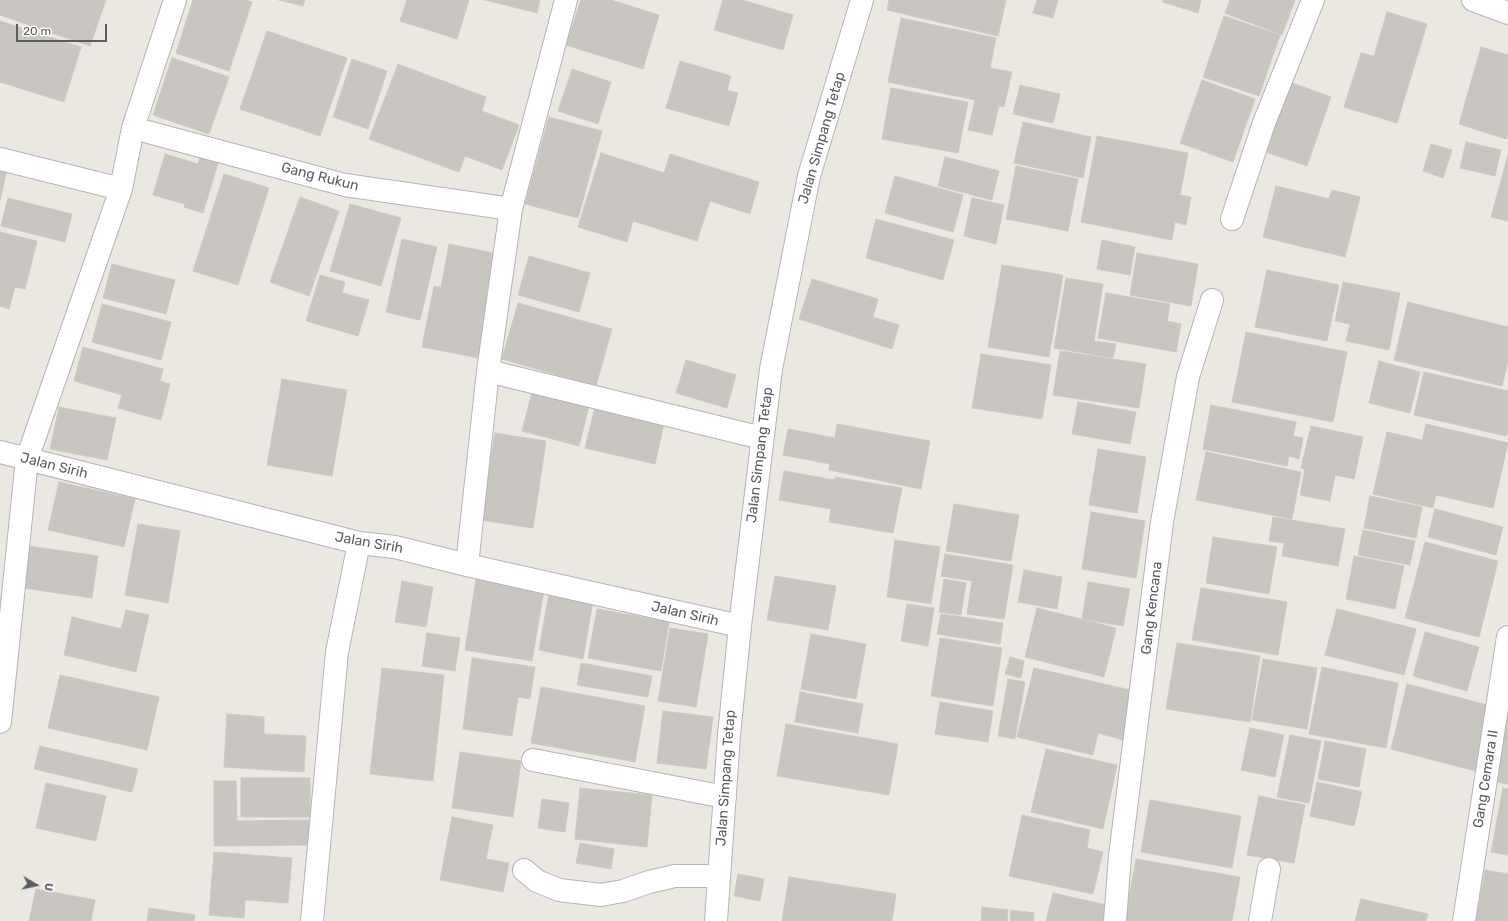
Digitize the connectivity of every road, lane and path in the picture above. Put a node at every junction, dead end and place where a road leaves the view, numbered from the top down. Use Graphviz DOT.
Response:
graph roads {
  1 [pos="175,0"];
  2 [pos="566,0"];
  3 [pos="862,0"];
  4 [pos="1313,0"];
  5 [pos="1473,0"];
  6 [pos="1508,13"];
  7 [pos="133,128"];
  8 [pos="0,159"];
  9 [pos="121,189"];
  10 [pos="510,209"];
  11 [pos="1232,219"];
  12 [pos="1212,300"];
  13 [pos="488,371"];
  14 [pos="762,438"];
  15 [pos="0,452"];
  16 [pos="27,459"];
  17 [pos="359,543"];
  18 [pos="467,565"];
  19 [pos="740,626"];
  20 [pos="1508,637"];
  21 [pos="0,722"];
  22 [pos="533,760"];
  23 [pos="725,797"];
  24 [pos="1269,869"];
  25 [pos="524,870"];
  26 [pos="719,876"];
  27 [pos="312,921"];
  28 [pos="716,921"];
  29 [pos="1115,921"];
  30 [pos="1260,921"];
  31 [pos="1464,921"];
  1 -- 7 [label="street"];
  2 -- 10 [label="street"];
  3 -- 14 [label="street, Jalan Simpang Tetap"];
  4 -- 11 [label="street"];
  5 -- 6 [label="street"];
  7 -- 9 [label="street"];
  7 -- 10 [label="street, Gang Rukun"];
  8 -- 9 [label="street"];
  9 -- 16 [label="street"];
  10 -- 13 [label="street"];
  12 -- 29 [label="street, Gang Kencana"];
  13 -- 14 [label="street"];
  13 -- 18 [label="street"];
  14 -- 19 [label="street, Jalan Simpang Tetap"];
  15 -- 16 [label="street, Jalan Sirih"];
  16 -- 17 [label="street, Jalan Sirih"];
  16 -- 21 [label="street"];
  17 -- 18 [label="street, Jalan Sirih"];
  17 -- 27 [label="street"];
  18 -- 19 [label="street, Jalan Sirih"];
  19 -- 23 [label="street, Jalan Simpang Tetap"];
  20 -- 31 [label="street, Gang Cemara II"];
  22 -- 23 [label="street"];
  23 -- 26 [label="street, Jalan Simpang Tetap"];
  24 -- 30 [label="street"];
  25 -- 26 [label="street"];
  26 -- 28 [label="street, Jalan Simpang Tetap"];
}
